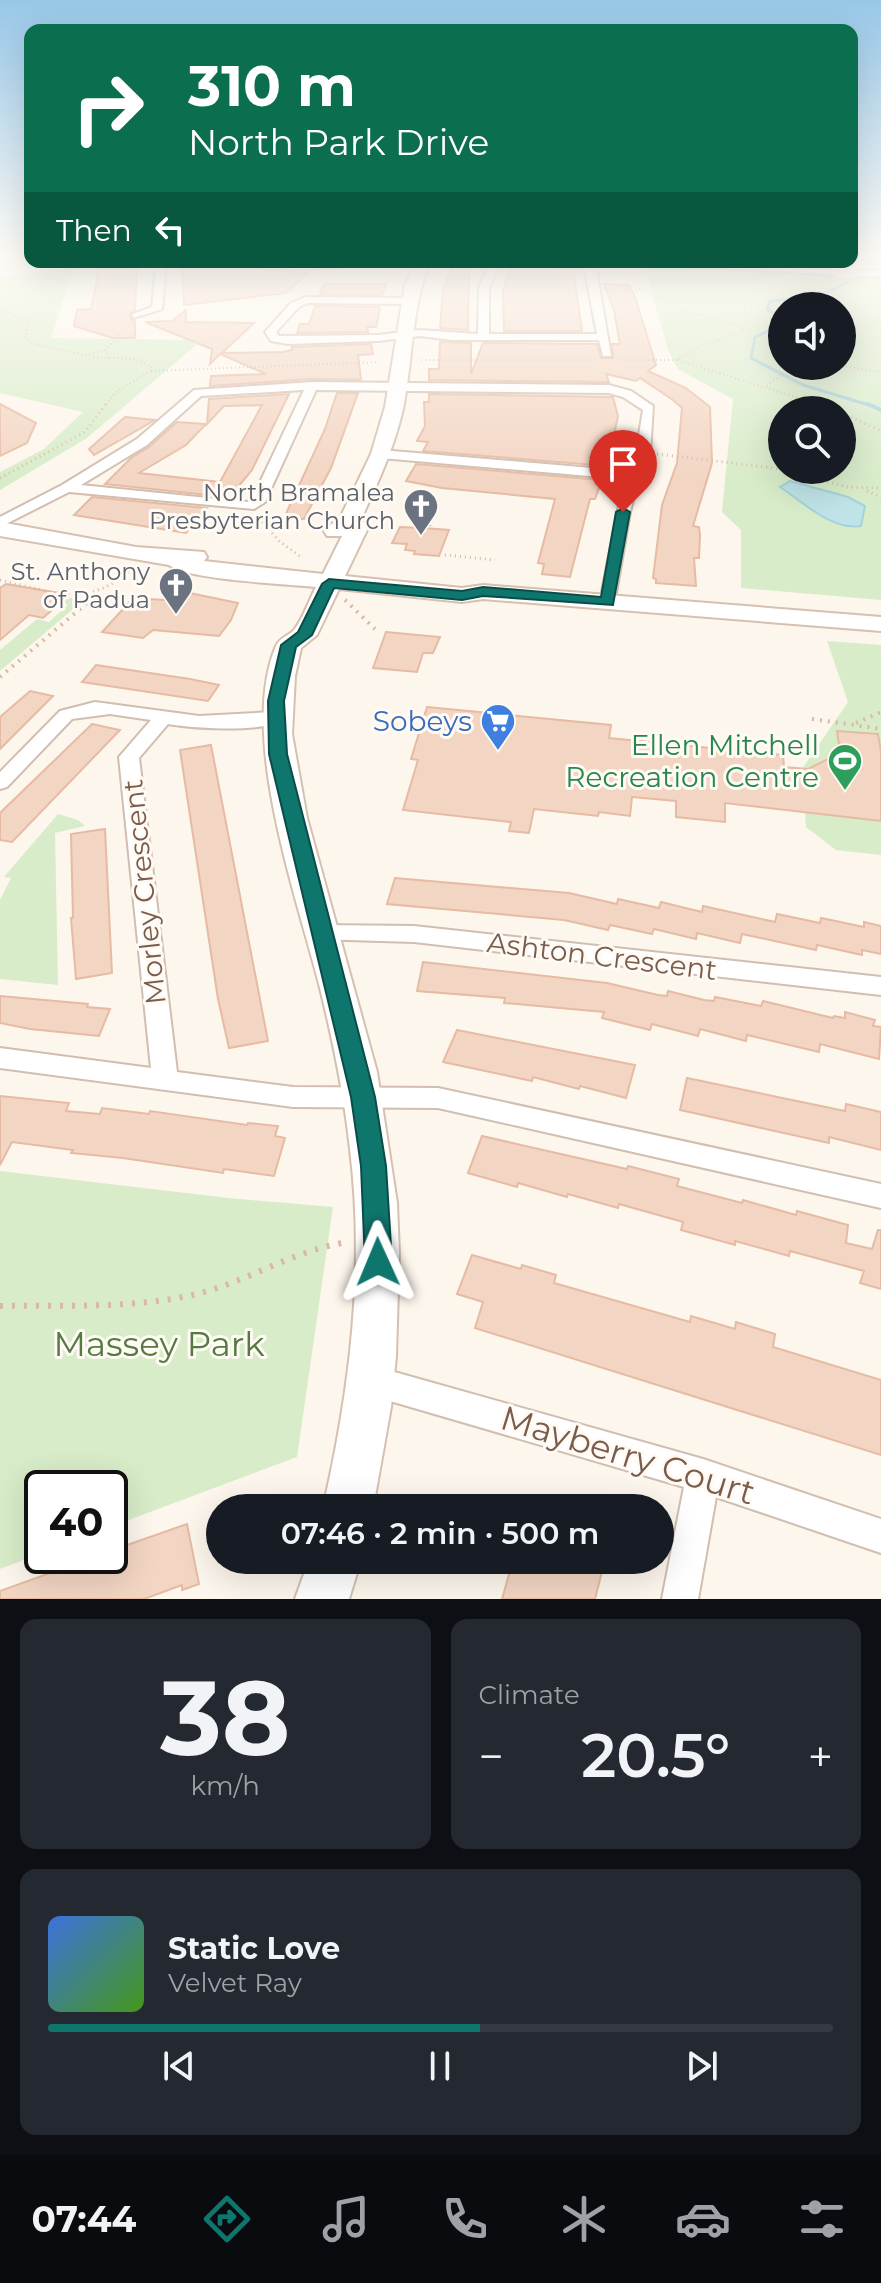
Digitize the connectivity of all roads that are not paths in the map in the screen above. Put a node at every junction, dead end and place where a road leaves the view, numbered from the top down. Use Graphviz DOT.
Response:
graph roads {
  1 [pos="270,332"];
  2 [pos="405,332"];
  3 [pos="483,332"];
  4 [pos="602,332"];
  5 [pos="405,335"];
  6 [pos="483,335"];
  7 [pos="603,337"];
  8 [pos="606,357"];
  9 [pos="312,386"];
  10 [pos="397,388"];
  11 [pos="381,454"];
  12 [pos="632,476"];
  13 [pos="67,488"];
  14 [pos="0,523"];
  15 [pos="0,529"];
  16 [pos="322,577"];
  17 [pos="608,602"];
  18 [pos="881,624"];
  19 [pos="163,718"];
  20 [pos="275,718"];
  21 [pos="0,783"];
  22 [pos="322,933"];
  23 [pos="881,986"];
  24 [pos="0,1058"];
  25 [pos="165,1079"];
  26 [pos="363,1097"];
  27 [pos="881,1196"];
  28 [pos="373,1381"];
  29 [pos="703,1476"];
  30 [pos="351,1494"];
  31 [pos="881,1536"];
  32 [pos="330,1574"];
  33 [pos="322,1599"];
  34 [pos="680,1599"];
  1 -- 5 [label="street"];
  2 -- 5 [label="street"];
  3 -- 6 [label="street"];
  4 -- 7 [label="street"];
  5 -- 6 [label="street"];
  5 -- 10 [label="street"];
  6 -- 7 [label="street"];
  7 -- 8 [label="street"];
  9 -- 10 [label="street"];
  9 -- 13 [label="street"];
  9 -- 13 [label="street"];
  10 -- 11 [label="street"];
  10 -- 12 [label="street"];
  11 -- 12 [label="street"];
  11 -- 16 [label="street"];
  12 -- 17 [label="street"];
  13 -- 14 [label="street"];
  15 -- 16 [label="street"];
  16 -- 17 [label="street"];
  16 -- 20 [label="street"];
  17 -- 18 [label="street"];
  19 -- 20 [label="street"];
  19 -- 21 [label="street"];
  19 -- 25 [label="street, Morley Crescent"];
  20 -- 22 [label="street"];
  22 -- 23 [label="street, Ashton Crescent"];
  22 -- 26 [label="street"];
  24 -- 25 [label="street"];
  25 -- 26 [label="street"];
  26 -- 27 [label="street"];
  26 -- 28 [label="street"];
  28 -- 29 [label="street, Mayberry Court"];
  28 -- 30 [label="street"];
  29 -- 31 [label="street, Mayberry Court"];
  29 -- 34 [label="street"];
  32 -- 33 [label="street"];
}
